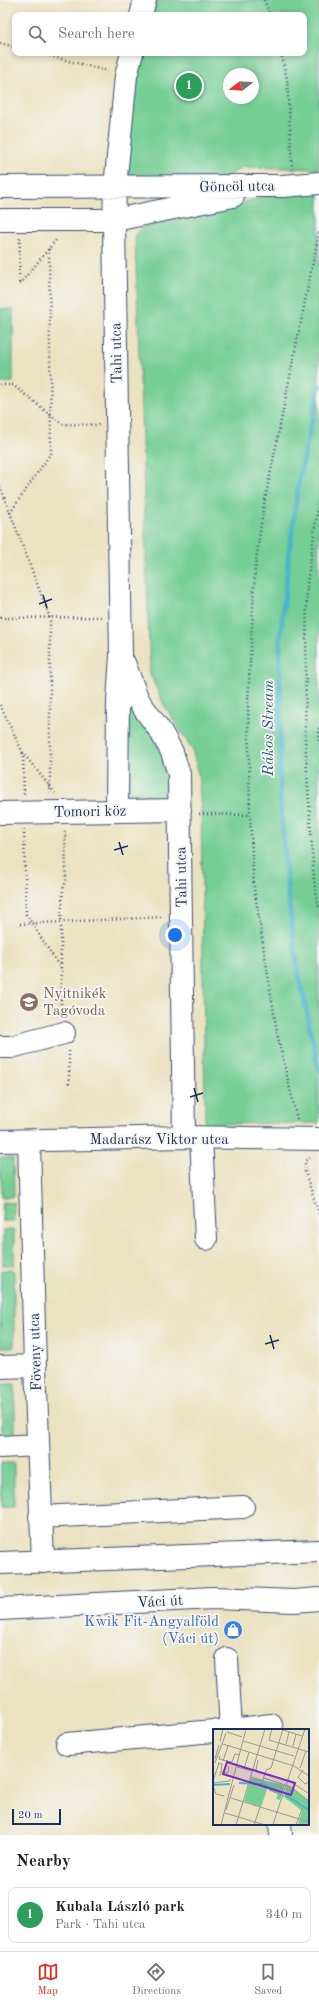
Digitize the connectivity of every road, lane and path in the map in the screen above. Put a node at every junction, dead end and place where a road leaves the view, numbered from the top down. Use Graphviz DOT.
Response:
graph roads {
  1 [pos="145,0"];
  2 [pos="264,0"];
  3 [pos="142,12"];
  4 [pos="269,12"];
  5 [pos="0,43"];
  6 [pos="12,46"];
  7 [pos="49,56"];
  8 [pos="131,56"];
  9 [pos="282,56"];
  10 [pos="86,66"];
  11 [pos="319,182"];
  12 [pos="288,185"];
  13 [pos="0,187"];
  14 [pos="115,187"];
  15 [pos="0,220"];
  16 [pos="115,220"];
  17 [pos="319,232"];
  18 [pos="20,238"];
  19 [pos="58,238"];
  20 [pos="49,247"];
  21 [pos="0,385"];
  22 [pos="50,414"];
  23 [pos="118,425"];
  24 [pos="0,486"];
  25 [pos="319,499"];
  26 [pos="10,513"];
  27 [pos="121,616"];
  28 [pos="0,618"];
  29 [pos="50,618"];
  30 [pos="121,655"];
  31 [pos="0,705"];
  32 [pos="319,728"];
  33 [pos="319,743"];
  34 [pos="23,753"];
  35 [pos="50,786"];
  36 [pos="54,804"];
  37 [pos="117,810"];
  38 [pos="180,810"];
  39 [pos="74,811"];
  40 [pos="24,812"];
  41 [pos="0,813"];
  42 [pos="250,815"];
  43 [pos="319,908"];
  44 [pos="181,916"];
  45 [pos="61,922"];
  46 [pos="30,923"];
  47 [pos="20,924"];
  48 [pos="61,969"];
  49 [pos="64,1033"];
  50 [pos="0,1047"];
  51 [pos="70,1084"];
  52 [pos="192,1138"];
  53 [pos="0,1141"];
  54 [pos="29,1141"];
  55 [pos="311,1145"];
  56 [pos="319,1214"];
  57 [pos="206,1238"];
  58 [pos="35,1366"];
  59 [pos="0,1367"];
  60 [pos="37,1445"];
  61 [pos="0,1447"];
  62 [pos="242,1507"];
  63 [pos="40,1517"];
  64 [pos="319,1552"];
  65 [pos="0,1562"];
  66 [pos="43,1562"];
  67 [pos="319,1599"];
  68 [pos="0,1609"];
  69 [pos="226,1659"];
  70 [pos="231,1729"];
  71 [pos="239,1729"];
  72 [pos="272,1729"];
  73 [pos="213,1732"];
  74 [pos="67,1744"];
  75 [pos="280,1825"];
  76 [pos="281,1835"];
  1 -- 3 [label="street"];
  2 -- 4 [label="path"];
  5 -- 6 [label="path"];
  7 -- 10 [label="path"];
  8 -- 14 [label="street, Tahi utca"];
  9 -- 12 [label="path"];
  11 -- 12 [label="street"];
  12 -- 14 [label="street, Göncöl utca"];
  12 -- 16 [label="street, Göncöl utca"];
  13 -- 14 [label="street, Göncöl utca"];
  14 -- 16 [label="street, Tahi utca"];
  15 -- 16 [label="street, Göncöl utca"];
  16 -- 23 [label="street, Tahi utca"];
  17 -- 42 [label="path"];
  18 -- 20 [label="path"];
  19 -- 20 [label="path"];
  20 -- 22 [label="path"];
  21 -- 22 [label="path"];
  22 -- 23 [label="path"];
  22 -- 26 [label="path"];
  23 -- 27 [label="street, Tahi utca"];
  24 -- 26 [label="path"];
  25 -- 43 [label="path"];
  26 -- 29 [label="path"];
  27 -- 29 [label="path"];
  27 -- 30 [label="street, Tahi utca"];
  28 -- 29 [label="path"];
  29 -- 35 [label="path"];
  30 -- 37 [label="street, Tahi utca"];
  30 -- 38 [label="street, Tahi utca"];
  31 -- 34 [label="path"];
  32 -- 33 [label="path"];
  34 -- 35 [label="path"];
  34 -- 40 [label="path"];
  35 -- 36 [label="path"];
  35 -- 36 [label="path"];
  36 -- 39 [label="street, Tomori köz"];
  36 -- 40 [label="street, Tomori köz"];
  37 -- 38 [label="street, Tomori köz"];
  37 -- 39 [label="street, Tomori köz"];
  38 -- 42 [label="path"];
  38 -- 44 [label="street, Tahi utca"];
  39 -- 45 [label="path"];
  40 -- 41 [label="street, Tomori köz"];
  40 -- 46 [label="path"];
  42 -- 55 [label="path"];
  44 -- 45 [label="path"];
  44 -- 52 [label="street, Tahi utca"];
  45 -- 46 [label="path"];
  45 -- 48 [label="path"];
  46 -- 47 [label="path"];
  46 -- 48 [label="path"];
  48 -- 49 [label="path"];
  49 -- 50 [label="street"];
  49 -- 51 [label="path"];
  52 -- 54 [label="street, Madarász Viktor utca"];
  52 -- 55 [label="street, Madarász Viktor utca"];
  52 -- 57 [label="street, Tahi utca"];
  53 -- 54 [label="street, Madarász Viktor utca"];
  54 -- 58 [label="street, Föveny utca"];
  55 -- 56 [label="path"];
  58 -- 59 [label="street"];
  58 -- 60 [label="street, Föveny utca"];
  60 -- 61 [label="street"];
  60 -- 63 [label="street, Föveny utca"];
  62 -- 63 [label="street"];
  63 -- 66 [label="street, Föveny utca"];
  64 -- 66 [label="street"];
  65 -- 66 [label="street"];
  67 -- 68 [label="street, Váci út"];
  69 -- 70 [label="street"];
  71 -- 72 [label="street"];
  73 -- 74 [label="street"];
  75 -- 76 [label="street"];
}
